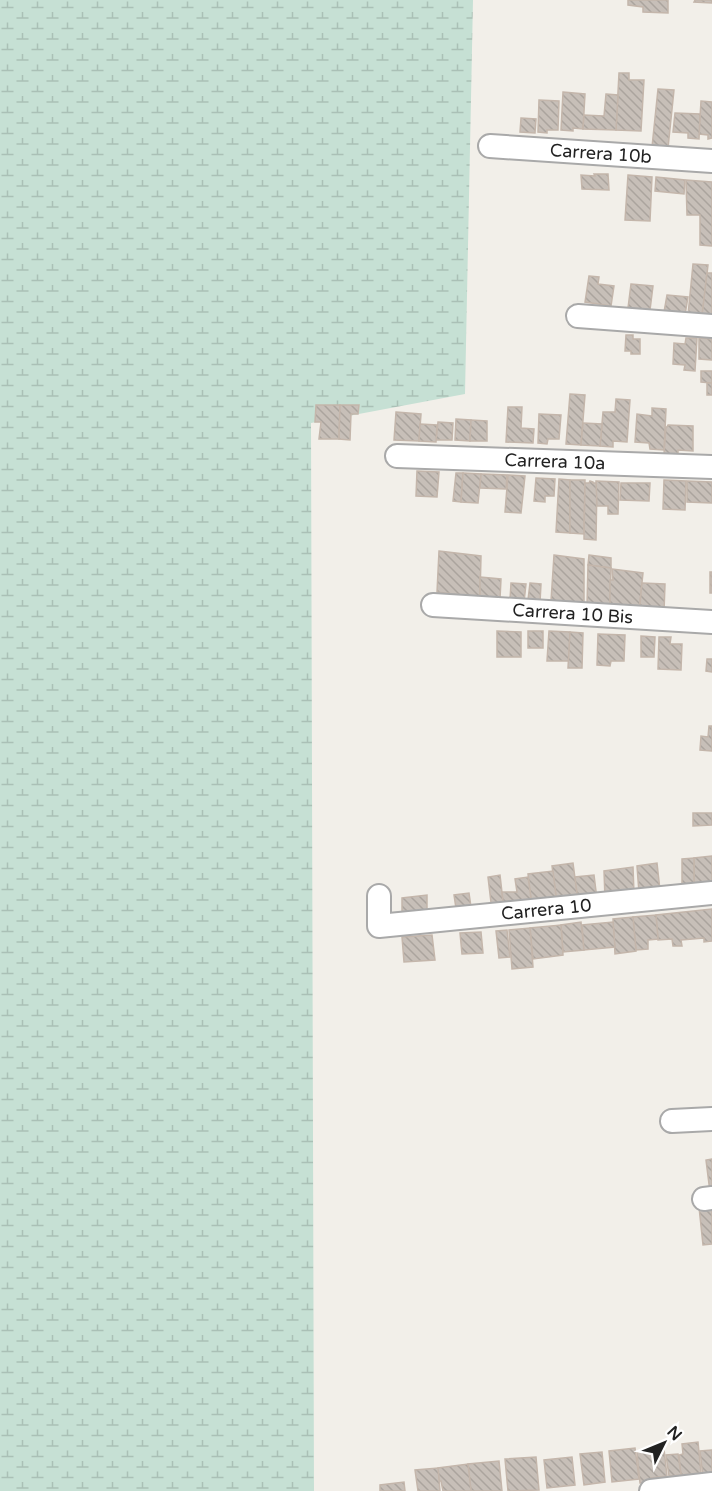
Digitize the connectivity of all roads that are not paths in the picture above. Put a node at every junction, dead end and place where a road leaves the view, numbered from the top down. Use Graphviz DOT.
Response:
graph roads {
  1 [pos="490,146"];
  2 [pos="712,161"];
  3 [pos="578,316"];
  4 [pos="712,326"];
  5 [pos="397,456"];
  6 [pos="712,467"];
  7 [pos="433,605"];
  8 [pos="712,622"];
  9 [pos="712,894"];
  10 [pos="379,896"];
  11 [pos="712,1119"];
  12 [pos="672,1121"];
  13 [pos="712,1484"];
  14 [pos="651,1491"];
  1 -- 2 [label="street, Carrera 10b"];
  3 -- 4 [label="street"];
  5 -- 6 [label="street, Carrera 10a"];
  7 -- 8 [label="street, Carrera 10 Bis"];
  9 -- 10 [label="street, Carrera 10"];
  11 -- 12 [label="street"];
  13 -- 14 [label="street"];
}
